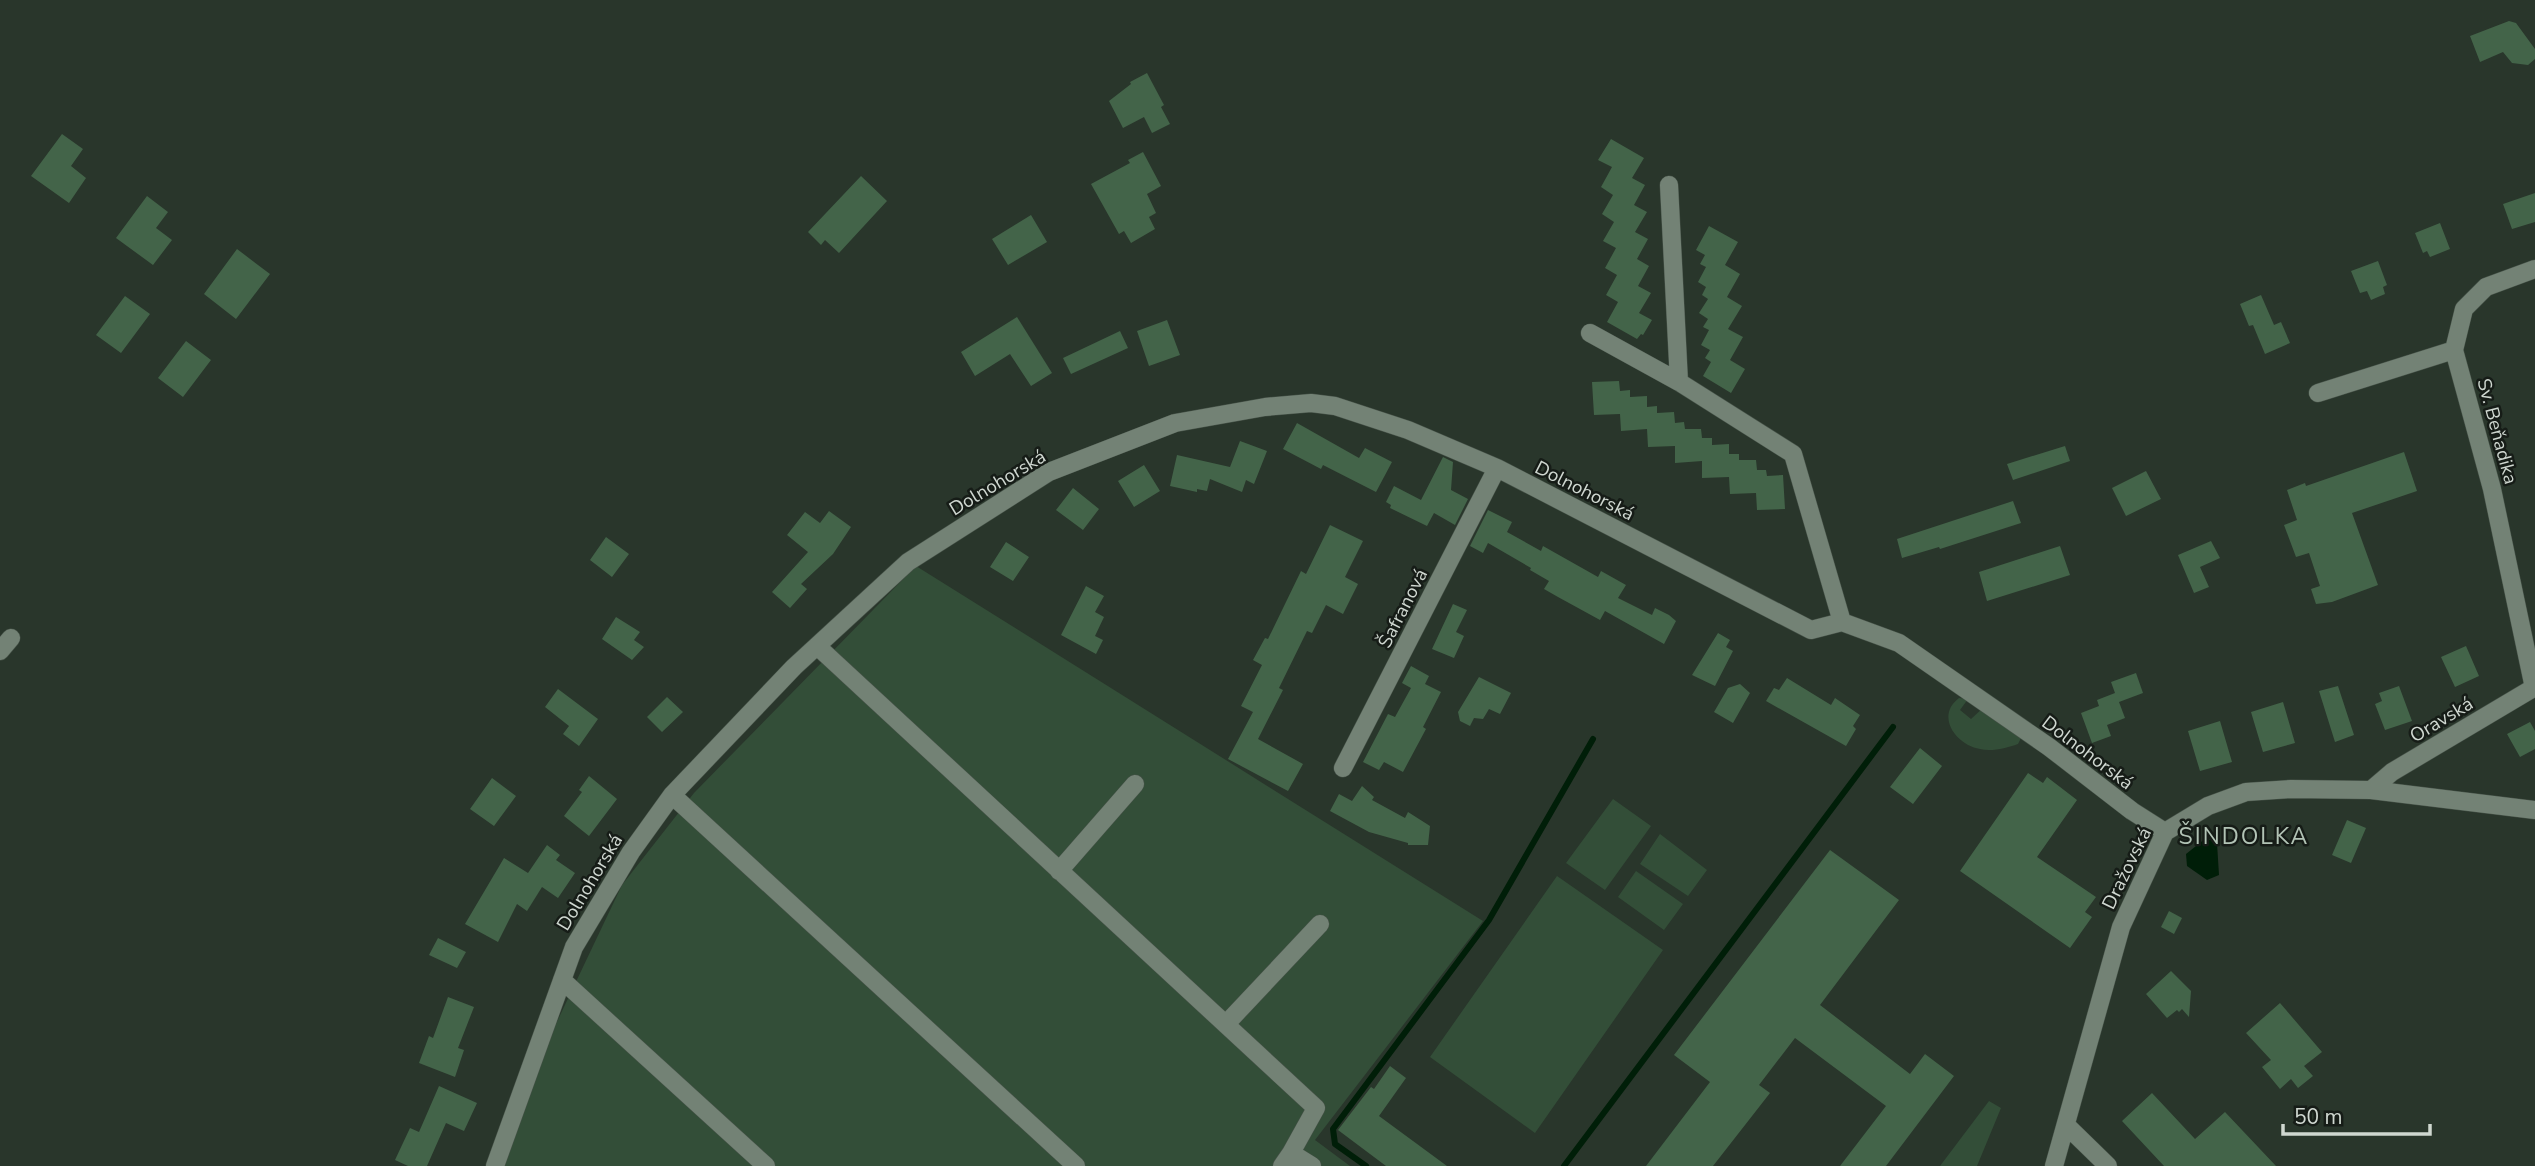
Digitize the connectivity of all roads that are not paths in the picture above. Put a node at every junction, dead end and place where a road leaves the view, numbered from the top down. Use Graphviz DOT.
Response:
graph roads {
  1 [pos="1668,186"];
  2 [pos="2535,269"];
  3 [pos="1590,334"];
  4 [pos="2454,349"];
  5 [pos="1679,382"];
  6 [pos="2318,393"];
  7 [pos="1497,468"];
  8 [pos="1842,622"];
  9 [pos="817,646"];
  10 [pos="2535,688"];
  11 [pos="1343,768"];
  12 [pos="1135,784"];
  13 [pos="2371,790"];
  14 [pos="672,795"];
  15 [pos="2535,810"];
  16 [pos="2165,832"];
  17 [pos="1059,871"];
  18 [pos="1320,924"];
  19 [pos="562,980"];
  20 [pos="1226,1024"];
  21 [pos="2066,1125"];
  22 [pos="1286,1159"];
  23 [pos="495,1166"];
  24 [pos="766,1166"];
  25 [pos="1076,1166"];
  26 [pos="1312,1166"];
  27 [pos="2054,1166"];
  28 [pos="2108,1166"];
  1 -- 5 [label="street"];
  2 -- 4 [label="street, Sv. Beňadika"];
  3 -- 5 [label="street"];
  4 -- 6 [label="street"];
  4 -- 10 [label="street, Sv. Beňadika"];
  5 -- 8 [label="street"];
  7 -- 8 [label="street, Dolnohorská"];
  7 -- 9 [label="street, Dolnohorská"];
  7 -- 11 [label="street, Šafranová"];
  8 -- 16 [label="street, Dolnohorská"];
  9 -- 14 [label="street, Dolnohorská"];
  9 -- 17 [label="street"];
  10 -- 13 [label="street, Oravská"];
  12 -- 17 [label="street"];
  13 -- 15 [label="street, Dražovská"];
  13 -- 16 [label="street, Dražovská"];
  14 -- 19 [label="street, Dolnohorská"];
  14 -- 25 [label="street"];
  16 -- 21 [label="street, Dražovská"];
  17 -- 20 [label="street"];
  18 -- 20 [label="street"];
  19 -- 23 [label="street, Dolnohorská"];
  19 -- 24 [label="street"];
  20 -- 22 [label="street"];
  21 -- 27 [label="street, Dražovská"];
  21 -- 28 [label="street"];
  22 -- 26 [label="street"];
}
